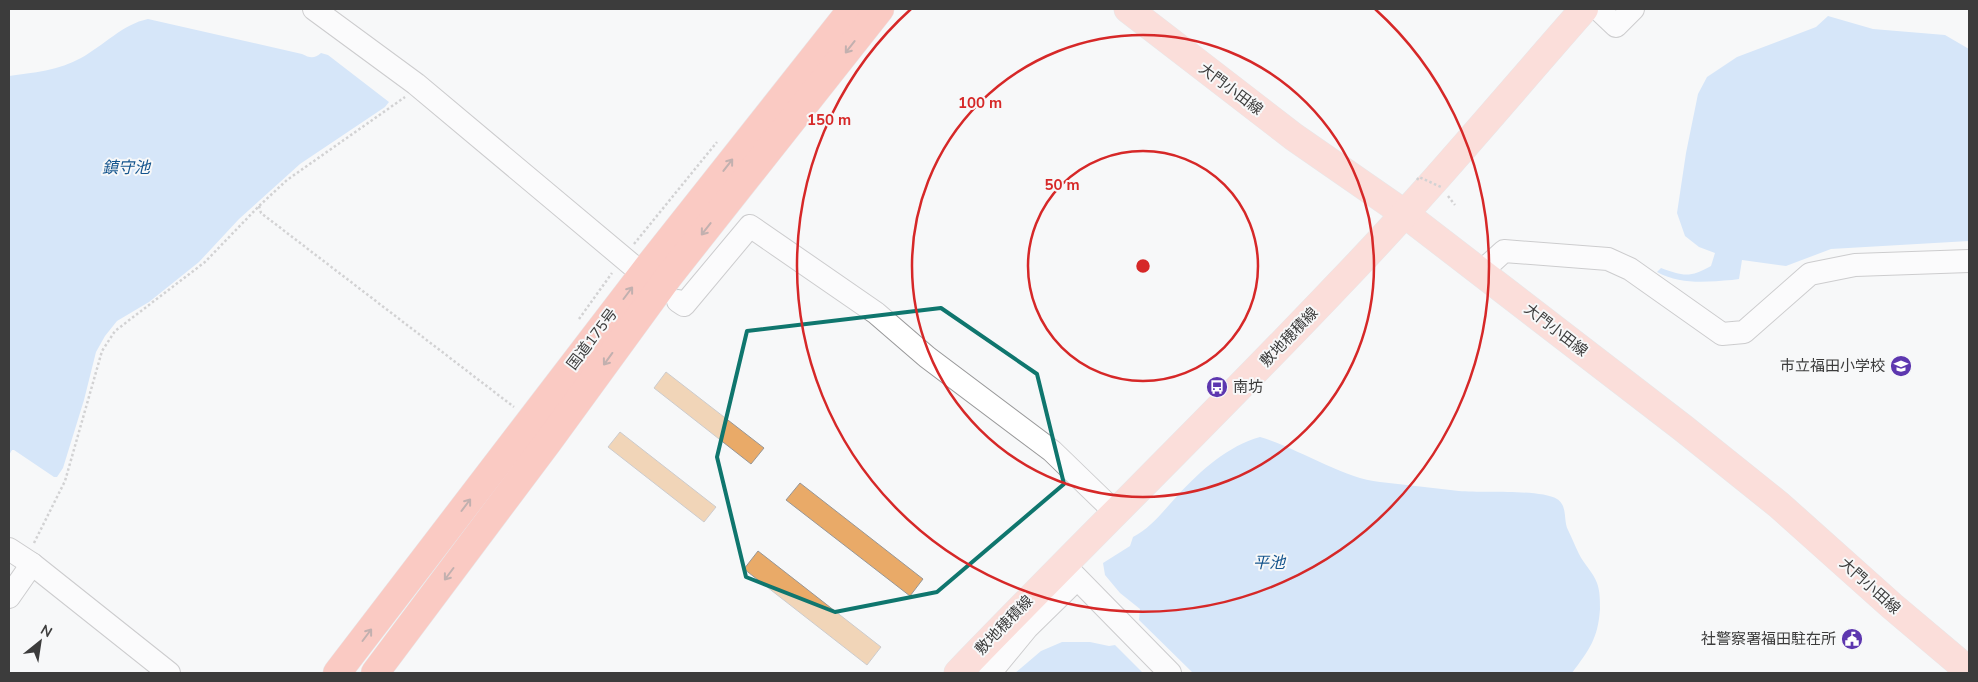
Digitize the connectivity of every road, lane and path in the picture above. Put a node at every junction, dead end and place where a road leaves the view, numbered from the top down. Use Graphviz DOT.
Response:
graph roads {
  1 [pos="314,9"];
  2 [pos="852,9"];
  3 [pos="880,9"];
  4 [pos="1128,9"];
  5 [pos="1584,9"];
  6 [pos="1598,9"];
  7 [pos="1633,9"];
  8 [pos="416,84"];
  9 [pos="1417,180"];
  10 [pos="1442,187"];
  11 [pos="259,206"];
  12 [pos="1405,214"];
  13 [pos="1969,261"];
  14 [pos="632,265"];
  15 [pos="1481,272"];
  16 [pos="678,301"];
  17 [pos="516,408"];
  18 [pos="1115,512"];
  19 [pos="22,557"];
  20 [pos="1070,572"];
  21 [pos="9,597"];
  22 [pos="1969,671"];
  23 [pos="169,673"];
  24 [pos="337,673"];
  25 [pos="375,673"];
  26 [pos="958,673"];
  27 [pos="990,673"];
  28 [pos="1170,673"];
  1 -- 8 [label="street"];
  24 -- 2 [label="highway, 国道175号, one-way"];
  3 -- 25 [label="highway, 国道175号, one-way"];
  4 -- 12 [label="main road, 大門小田線"];
  5 -- 12 [label="main road, 敷地穂積線"];
  6 -- 7 [label="street"];
  8 -- 11 [label="path"];
  8 -- 14 [label="street"];
  9 -- 10 [label="path, bridge"];
  11 -- 17 [label="path"];
  11 -- 19 [label="path"];
  12 -- 15 [label="main road, 大門小田線"];
  12 -- 18 [label="main road, 敷地穂積線"];
  13 -- 15 [label="street"];
  15 -- 22 [label="main road, 大門小田線"];
  16 -- 18 [label="street"];
  18 -- 20 [label="main road, 敷地穂積線"];
  19 -- 21 [label="street"];
  19 -- 23 [label="street"];
  20 -- 26 [label="main road, 敷地穂積線"];
  20 -- 27 [label="street"];
  20 -- 28 [label="street"];
}
